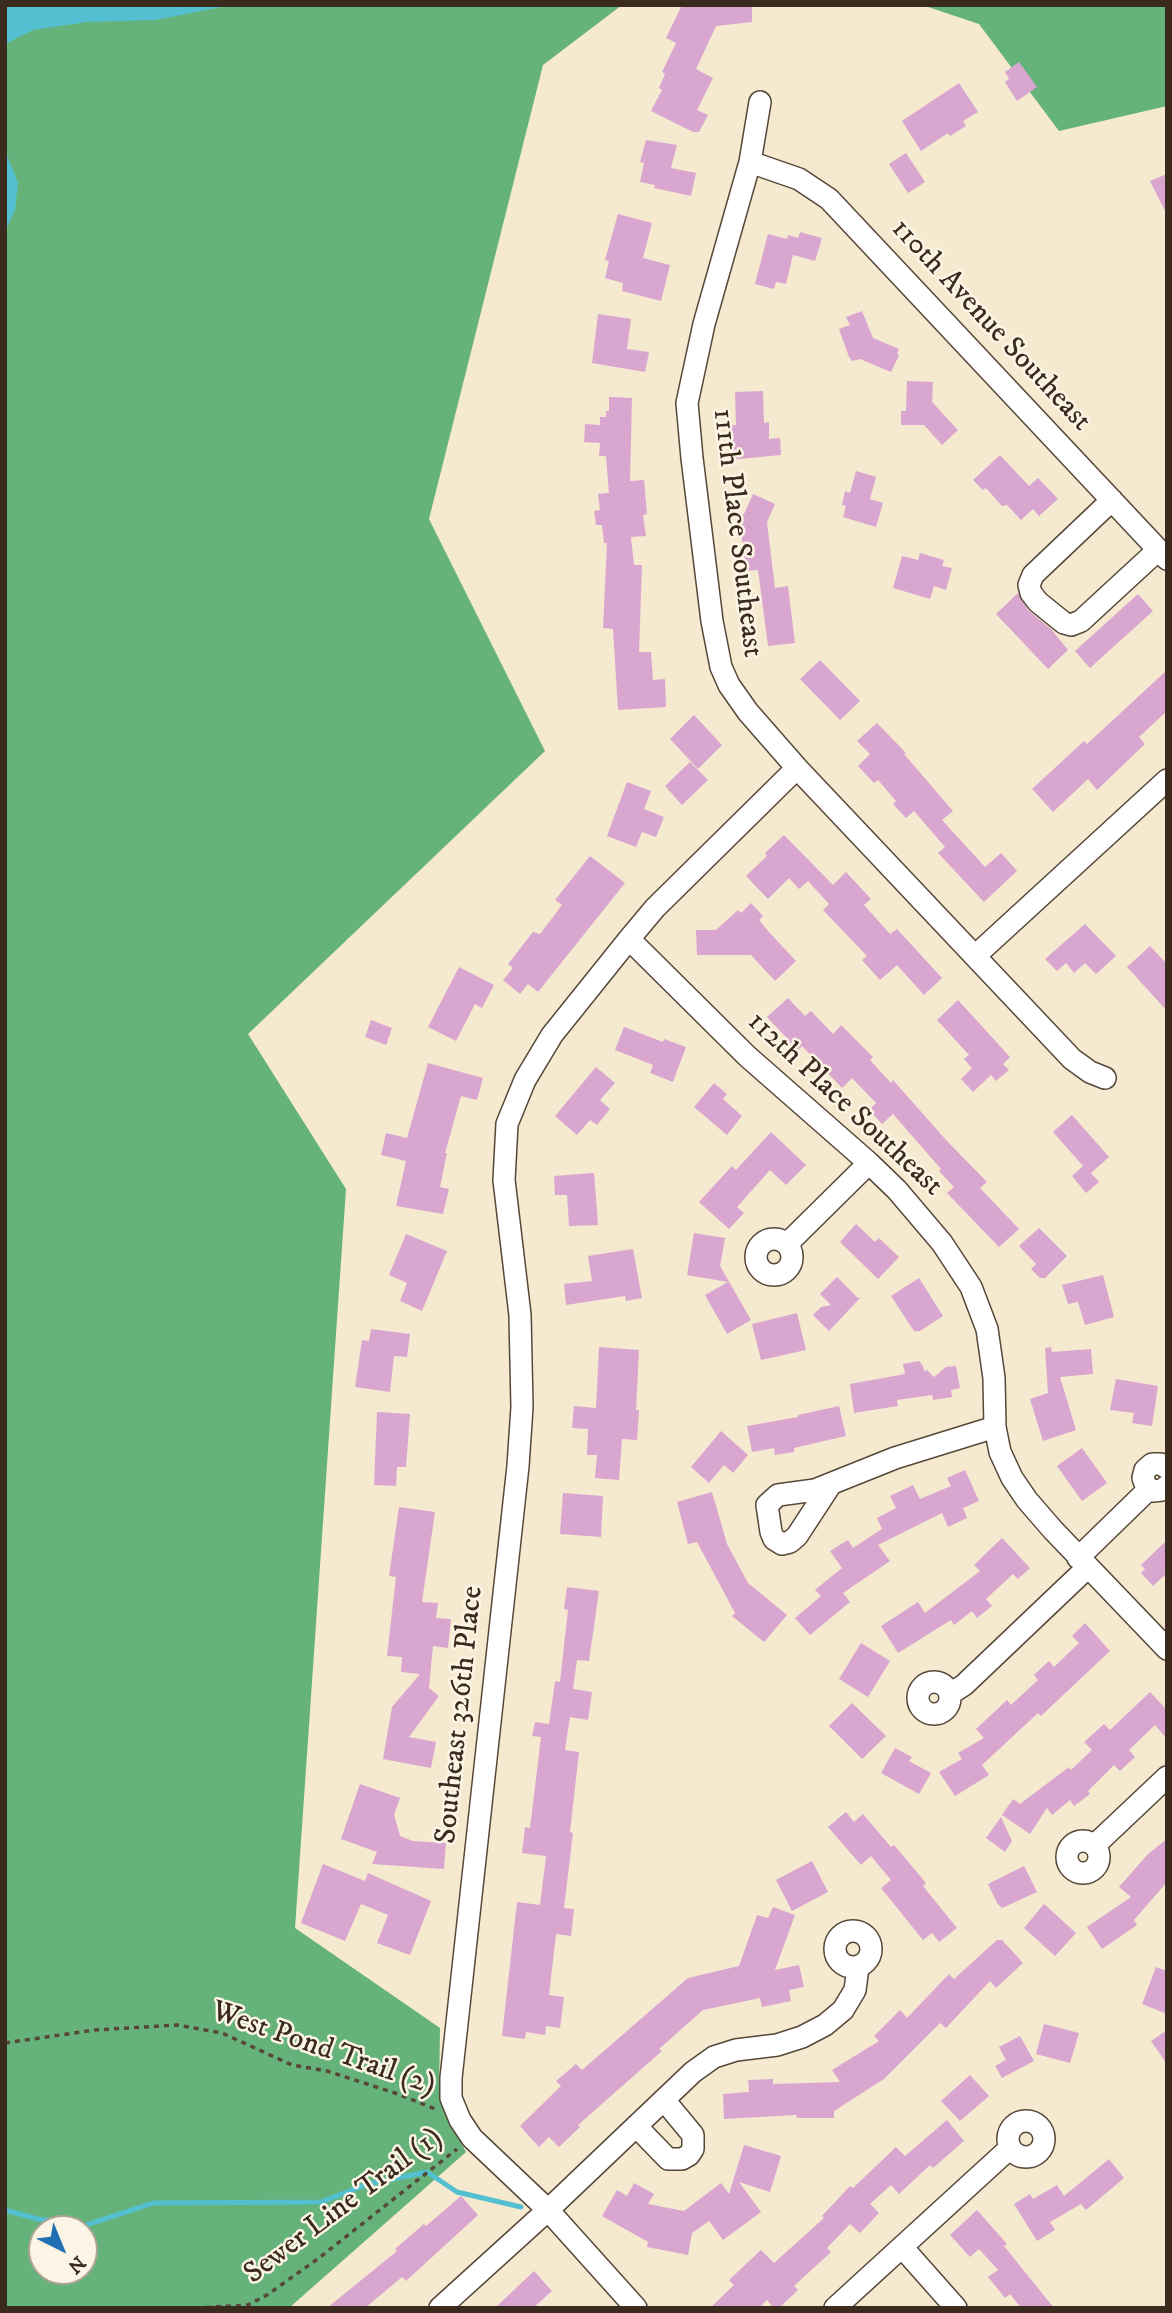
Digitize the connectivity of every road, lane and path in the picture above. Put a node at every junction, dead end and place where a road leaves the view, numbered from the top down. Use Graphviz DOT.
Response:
graph roads {
  1 [pos="760,102"];
  2 [pos="750,162"];
  3 [pos="1112,500"];
  4 [pos="1163,554"];
  5 [pos="797,768"];
  6 [pos="1167,780"];
  7 [pos="629,939"];
  8 [pos="975,956"];
  9 [pos="1105,1078"];
  10 [pos="869,1163"];
  11 [pos="787,1244"];
  12 [pos="995,1427"];
  13 [pos="1167,1468"];
  14 [pos="831,1484"];
  15 [pos="1158,1488"];
  16 [pos="1083,1563"];
  17 [pos="1167,1649"];
  18 [pos="950,1693"];
  19 [pos="1167,1777"];
  20 [pos="1095,1845"];
  21 [pos="858,1967"];
  22 [pos="5,2043"];
  23 [pos="664,2099"];
  24 [pos="460,2120"];
  25 [pos="636,2126"];
  26 [pos="472,2138"];
  27 [pos="1010,2148"];
  28 [pos="548,2210"];
  29 [pos="902,2247"];
  30 [pos="196,2308"];
  31 [pos="440,2308"];
  32 [pos="636,2308"];
  33 [pos="835,2308"];
  34 [pos="956,2308"];
  1 -- 2 [label="street, 111th Place Southeast"];
  2 -- 3 [label="street, 110th Avenue Southeast"];
  2 -- 5 [label="street, 111th Place Southeast"];
  3 -- 4 [label="street, 110th Avenue Southeast"];
  3 -- 4 [label="street"];
  5 -- 7 [label="street, Southeast 326th Place"];
  5 -- 8 [label="street, 111th Place Southeast"];
  6 -- 8 [label="street"];
  7 -- 10 [label="street, 112th Place Southeast"];
  7 -- 24 [label="street, Southeast 326th Place"];
  8 -- 9 [label="street, 111th Place Southeast"];
  10 -- 11 [label="street"];
  10 -- 12 [label="street, 112th Place Southeast"];
  12 -- 14 [label="street"];
  12 -- 16 [label="street, 112th Place Southeast"];
  13 -- 15 [label="street"];
  15 -- 16 [label="street"];
  16 -- 17 [label="street, 112th Place Southeast"];
  16 -- 18 [label="street"];
  19 -- 20 [label="street"];
  21 -- 23 [label="street"];
  22 -- 24 [label="path, West Pond Trail (2)"];
  23 -- 25 [label="street"];
  23 -- 25 [label="street"];
  24 -- 26 [label="street, Southeast 326th Place"];
  25 -- 28 [label="street"];
  26 -- 28 [label="street, Southeast 326th Place"];
  26 -- 30 [label="path, Sewer Line Trail (1)"];
  27 -- 29 [label="street"];
  28 -- 31 [label="street"];
  28 -- 32 [label="street, Southeast 326th Place"];
  29 -- 33 [label="street"];
  29 -- 34 [label="street"];
}
